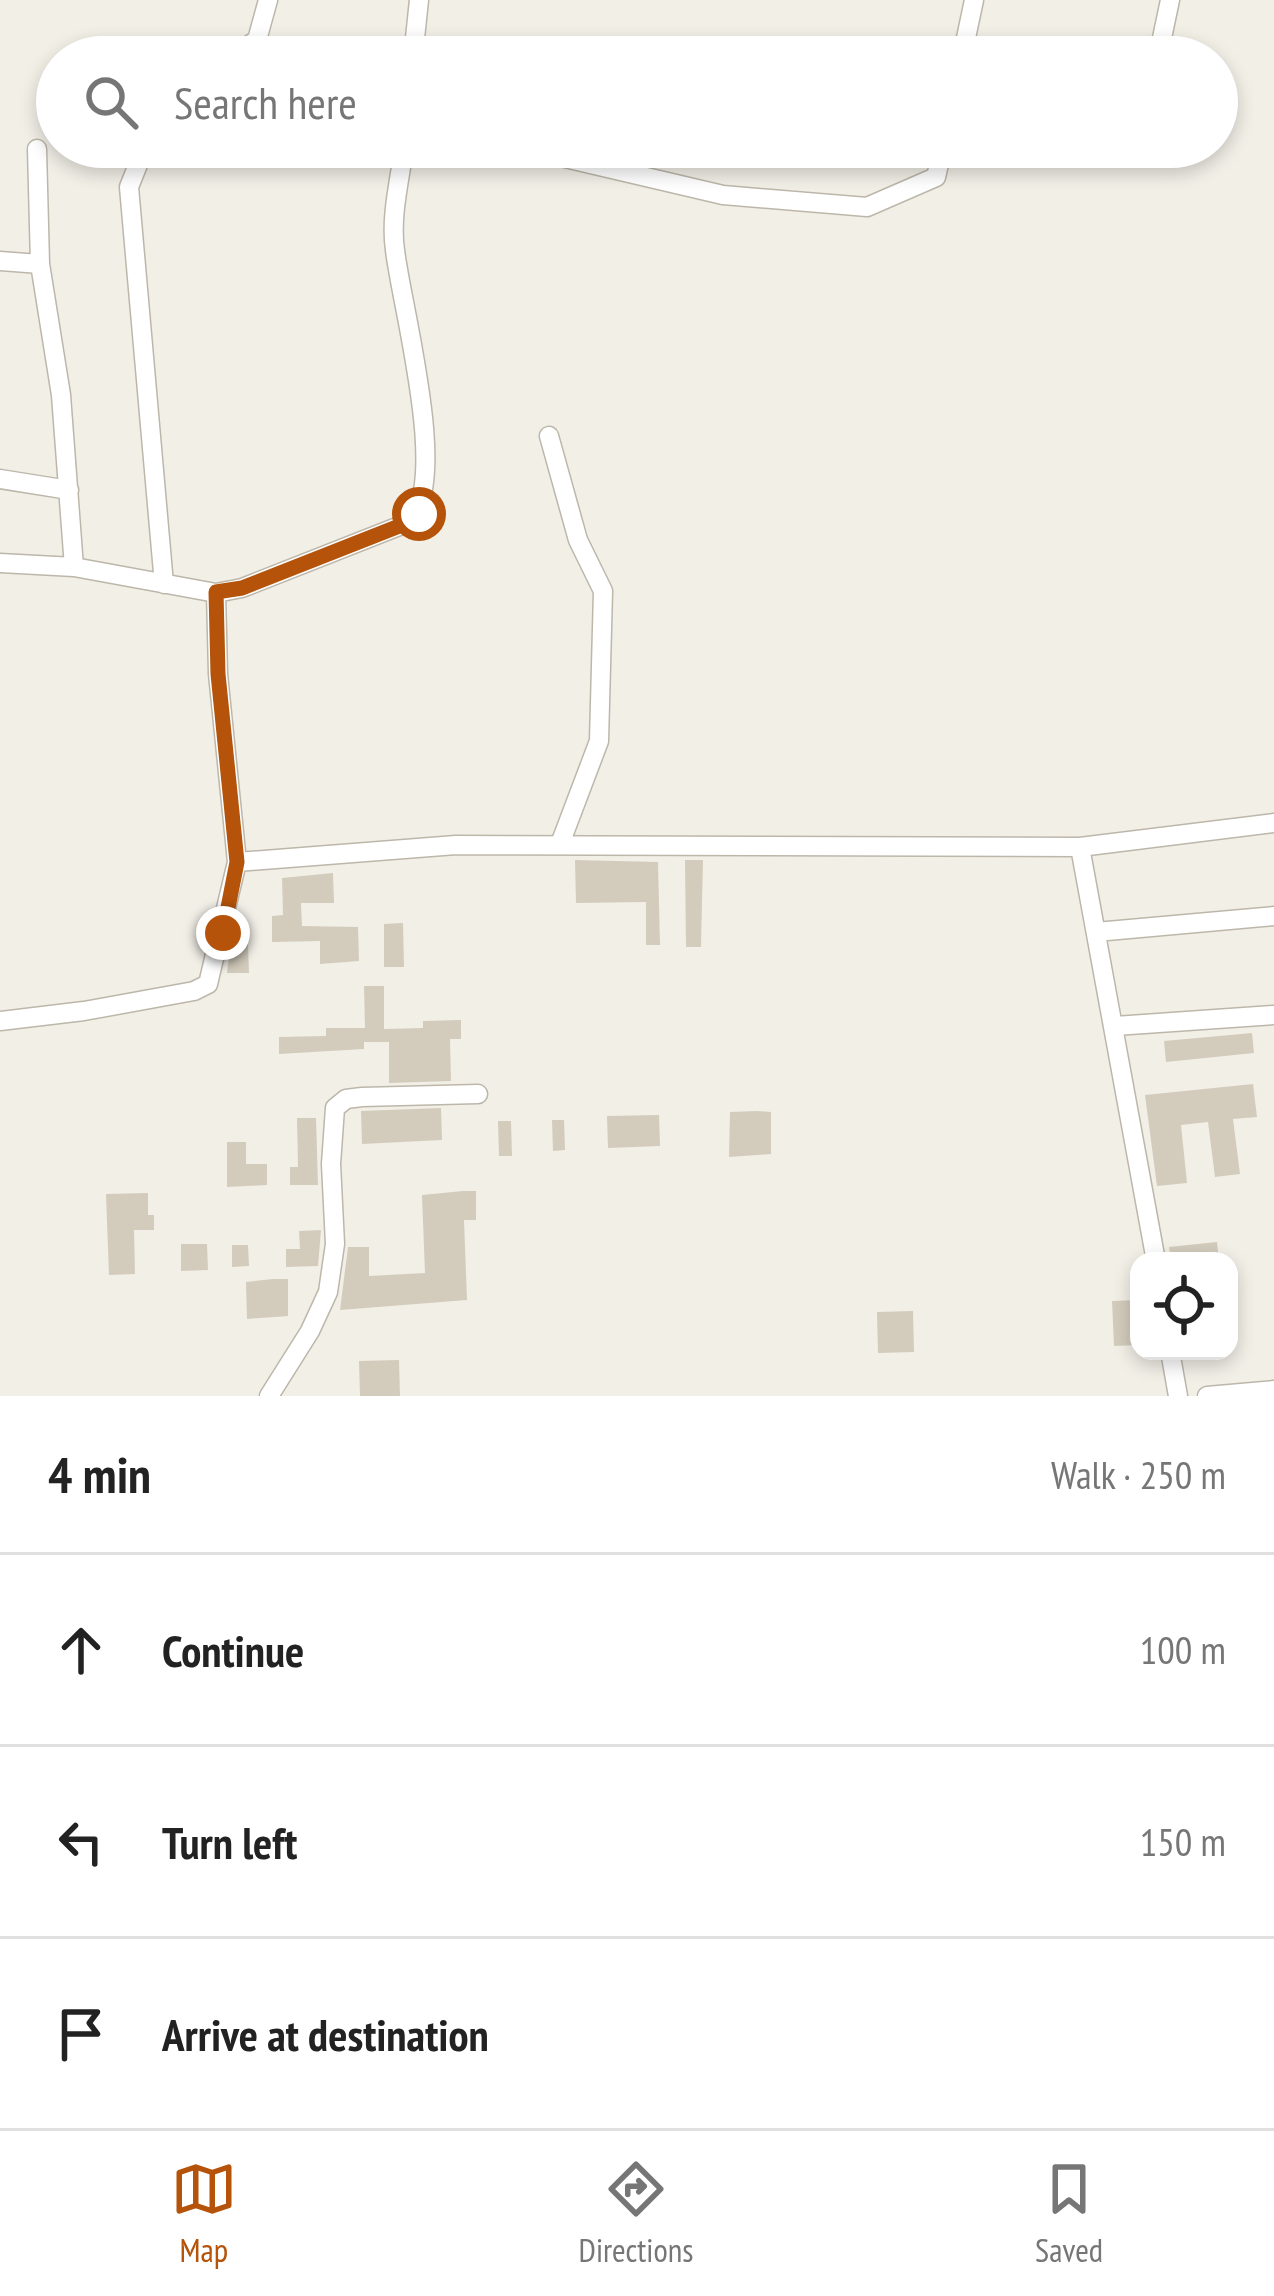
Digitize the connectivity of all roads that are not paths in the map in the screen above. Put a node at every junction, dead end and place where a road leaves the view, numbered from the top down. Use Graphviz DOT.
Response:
graph roads {
  1 [pos="268,0"];
  2 [pos="419,0"];
  3 [pos="974,0"];
  4 [pos="1170,0"];
  5 [pos="258,36"];
  6 [pos="415,36"];
  7 [pos="966,36"];
  8 [pos="1162,36"];
  9 [pos="37,168"];
  10 [pos="136,168"];
  11 [pos="402,168"];
  12 [pos="608,168"];
  13 [pos="938,168"];
  14 [pos="0,261"];
  15 [pos="40,264"];
  16 [pos="549,436"];
  17 [pos="0,479"];
  18 [pos="69,490"];
  19 [pos="0,563"];
  20 [pos="74,567"];
  21 [pos="164,584"];
  22 [pos="216,592"];
  23 [pos="1274,823"];
  24 [pos="560,844"];
  25 [pos="1080,847"];
  26 [pos="237,862"];
  27 [pos="1274,916"];
  28 [pos="1096,932"];
  29 [pos="1274,1015"];
  30 [pos="0,1021"];
  31 [pos="1115,1026"];
  32 [pos="478,1094"];
  33 [pos="1154,1252"];
  34 [pos="1172,1360"];
  35 [pos="1274,1390"];
  36 [pos="269,1396"];
  37 [pos="1178,1396"];
  38 [pos="1207,1396"];
  1 -- 5 [label="street"];
  2 -- 6 [label="street"];
  3 -- 7 [label="street"];
  4 -- 8 [label="street"];
  9 -- 15 [label="street"];
  10 -- 21 [label="street"];
  11 -- 22 [label="street"];
  12 -- 13 [label="street"];
  14 -- 15 [label="street"];
  15 -- 18 [label="street"];
  16 -- 24 [label="street"];
  17 -- 18 [label="street"];
  18 -- 20 [label="street"];
  19 -- 20 [label="street"];
  20 -- 21 [label="street"];
  21 -- 22 [label="street"];
  22 -- 26 [label="street"];
  23 -- 25 [label="street"];
  24 -- 25 [label="street"];
  24 -- 26 [label="street"];
  25 -- 28 [label="street"];
  26 -- 30 [label="street"];
  27 -- 28 [label="street"];
  28 -- 31 [label="street"];
  29 -- 31 [label="street"];
  31 -- 33 [label="street"];
  32 -- 36 [label="street"];
  34 -- 37 [label="street"];
  35 -- 38 [label="street"];
}
